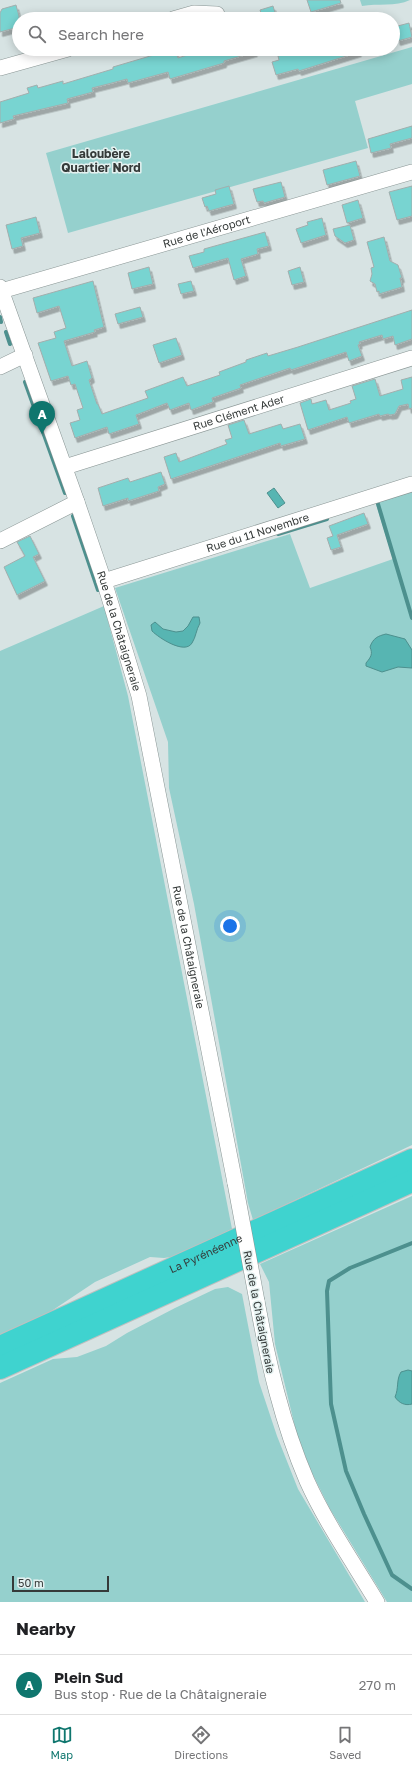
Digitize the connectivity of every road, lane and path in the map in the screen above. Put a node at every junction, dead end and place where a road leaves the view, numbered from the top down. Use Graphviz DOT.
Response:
graph roads {
  1 [pos="43,56"];
  2 [pos="0,68"];
  3 [pos="412,172"];
  4 [pos="1,289"];
  5 [pos="25,355"];
  6 [pos="412,358"];
  7 [pos="0,368"];
  8 [pos="65,467"];
  9 [pos="412,484"];
  10 [pos="77,502"];
  11 [pos="0,541"];
  12 [pos="104,581"];
  13 [pos="412,1160"];
  14 [pos="412,1181"];
  15 [pos="0,1347"];
  16 [pos="0,1368"];
  17 [pos="377,1602"];
  1 -- 2 [label="street"];
  3 -- 4 [label="street, Rue de l'Aéroport"];
  4 -- 5 [label="street, Rue de la Châtaigneraie"];
  5 -- 7 [label="street"];
  5 -- 8 [label="street, Rue de la Châtaigneraie"];
  6 -- 8 [label="street, Rue Clément Ader"];
  8 -- 10 [label="street, Rue de la Châtaigneraie"];
  9 -- 12 [label="street, Rue du 11 Novembre"];
  10 -- 11 [label="street"];
  10 -- 12 [label="street, Rue de la Châtaigneraie"];
  12 -- 17 [label="street, Rue de la Châtaigneraie, bridge"];
  13 -- 15 [label="highway, La Pyrénéenne"];
  14 -- 16 [label="highway, La Pyrénéenne"];
}
